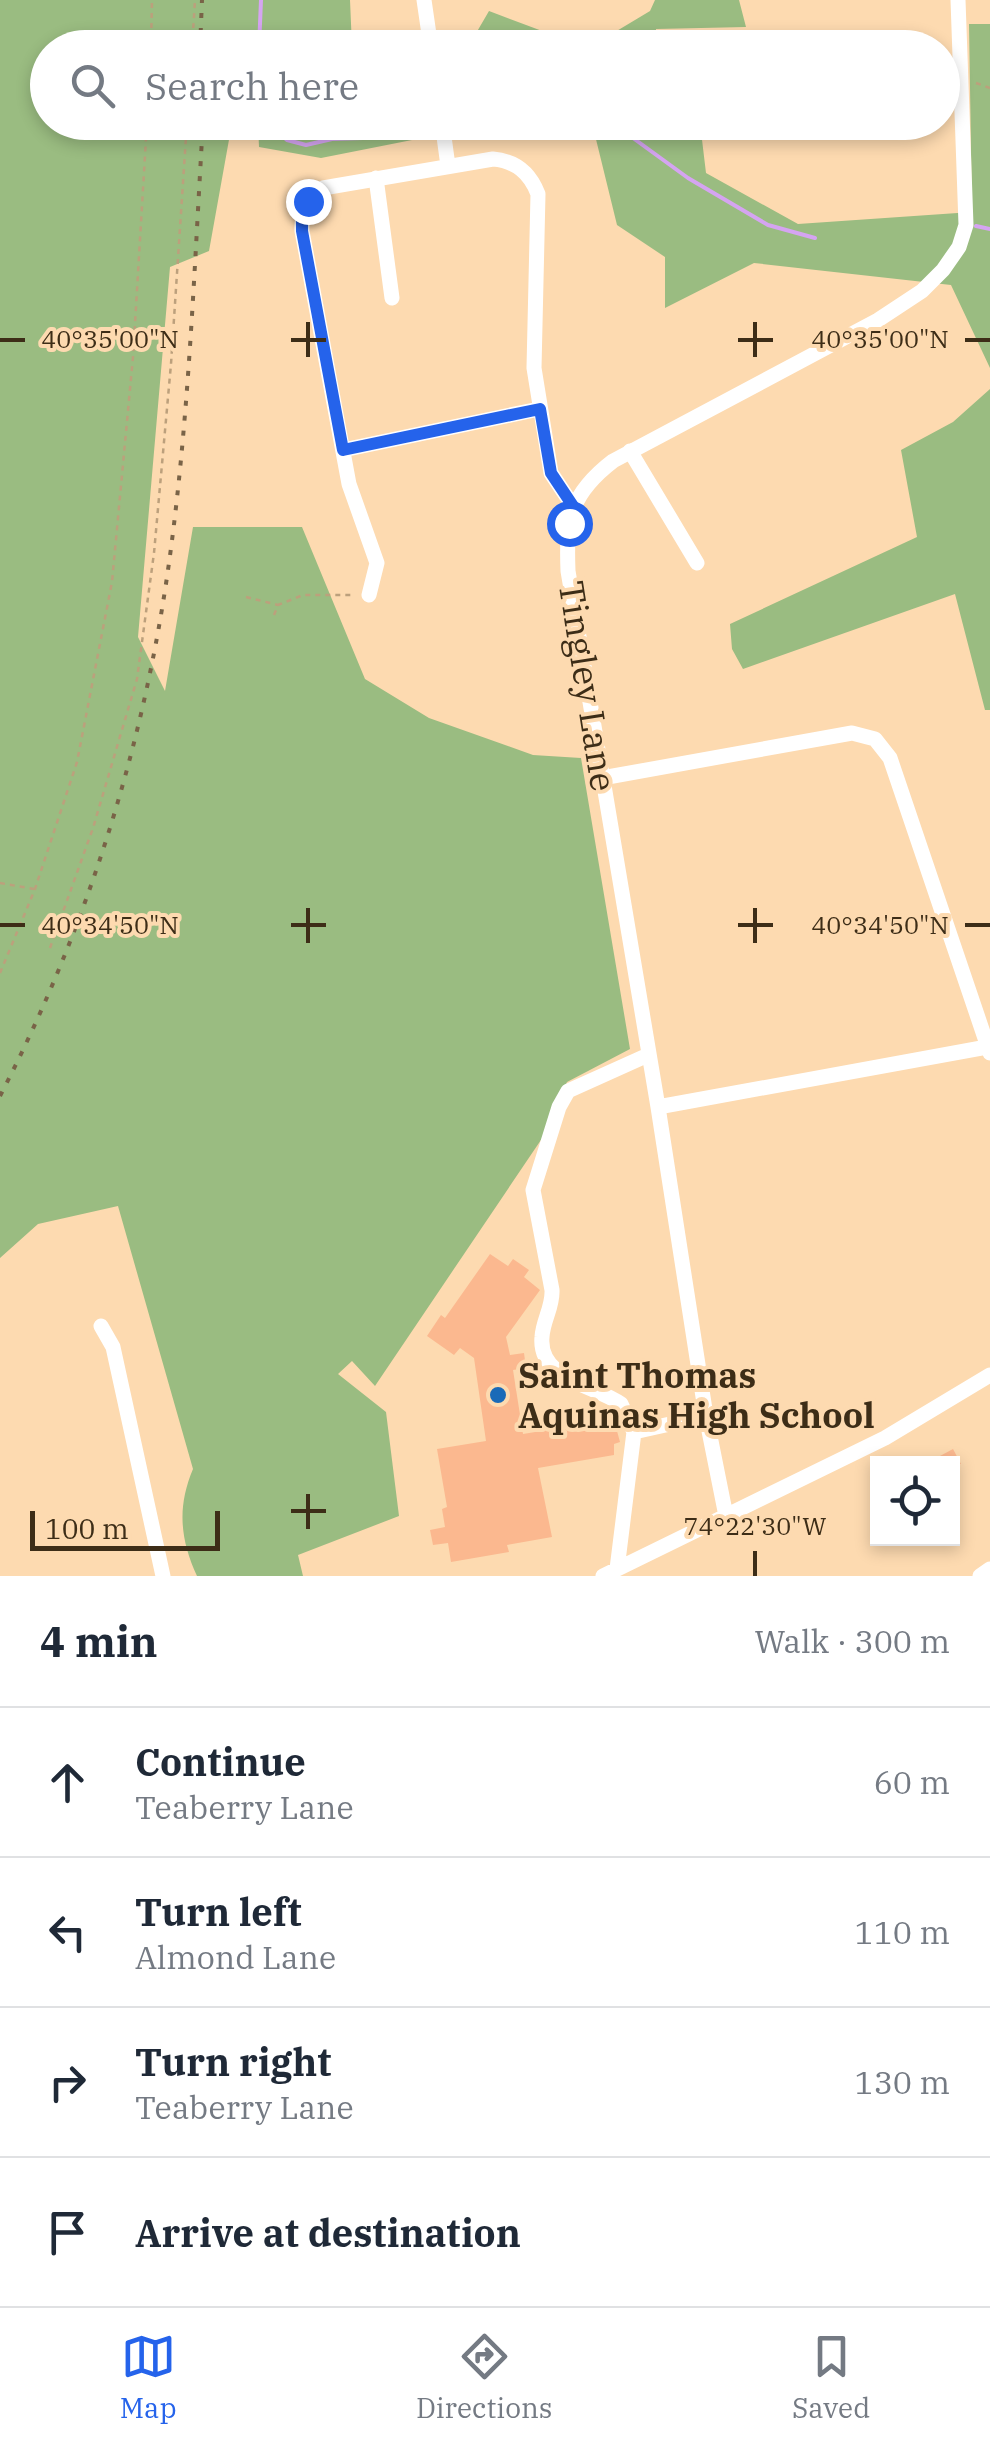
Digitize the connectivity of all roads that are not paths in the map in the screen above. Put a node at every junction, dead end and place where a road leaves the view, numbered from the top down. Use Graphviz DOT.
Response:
graph roads {
  1 [pos="424,0"];
  2 [pos="958,0"];
  3 [pos="428,30"];
  4 [pos="959,30"];
  5 [pos="960,56"];
  6 [pos="444,140"];
  7 [pos="448,166"];
  8 [pos="376,178"];
  9 [pos="392,298"];
  10 [pos="540,409"];
  11 [pos="343,450"];
  12 [pos="630,452"];
  13 [pos="573,506"];
  14 [pos="697,563"];
  15 [pos="369,595"];
  16 [pos="602,778"];
  17 [pos="988,1050"];
  18 [pos="648,1055"];
  19 [pos="658,1107"];
  20 [pos="101,1326"];
  21 [pos="990,1374"];
  22 [pos="706,1416"];
  23 [pos="634,1432"];
  24 [pos="726,1516"];
  25 [pos="990,1570"];
  26 [pos="610,1573"];
  27 [pos="163,1576"];
  28 [pos="980,1576"];
  1 -- 3 [label="street"];
  2 -- 4 [label="street"];
  5 -- 12 [label="street"];
  6 -- 7 [label="street"];
  7 -- 8 [label="street"];
  7 -- 10 [label="street"];
  8 -- 9 [label="street"];
  8 -- 11 [label="street"];
  10 -- 11 [label="street"];
  10 -- 13 [label="street"];
  11 -- 15 [label="street"];
  12 -- 13 [label="street"];
  12 -- 14 [label="street"];
  13 -- 16 [label="street, Tingley Lane"];
  16 -- 17 [label="street"];
  16 -- 18 [label="street, Tingley Lane"];
  17 -- 19 [label="street"];
  18 -- 19 [label="street, Tingley Lane"];
  18 -- 23 [label="street"];
  19 -- 22 [label="street, Tingley Lane"];
  20 -- 27 [label="street"];
  21 -- 24 [label="street"];
  22 -- 23 [label="street"];
  22 -- 24 [label="street, Tingley Lane"];
  23 -- 26 [label="street"];
  24 -- 26 [label="street"];
  25 -- 28 [label="street"];
}
